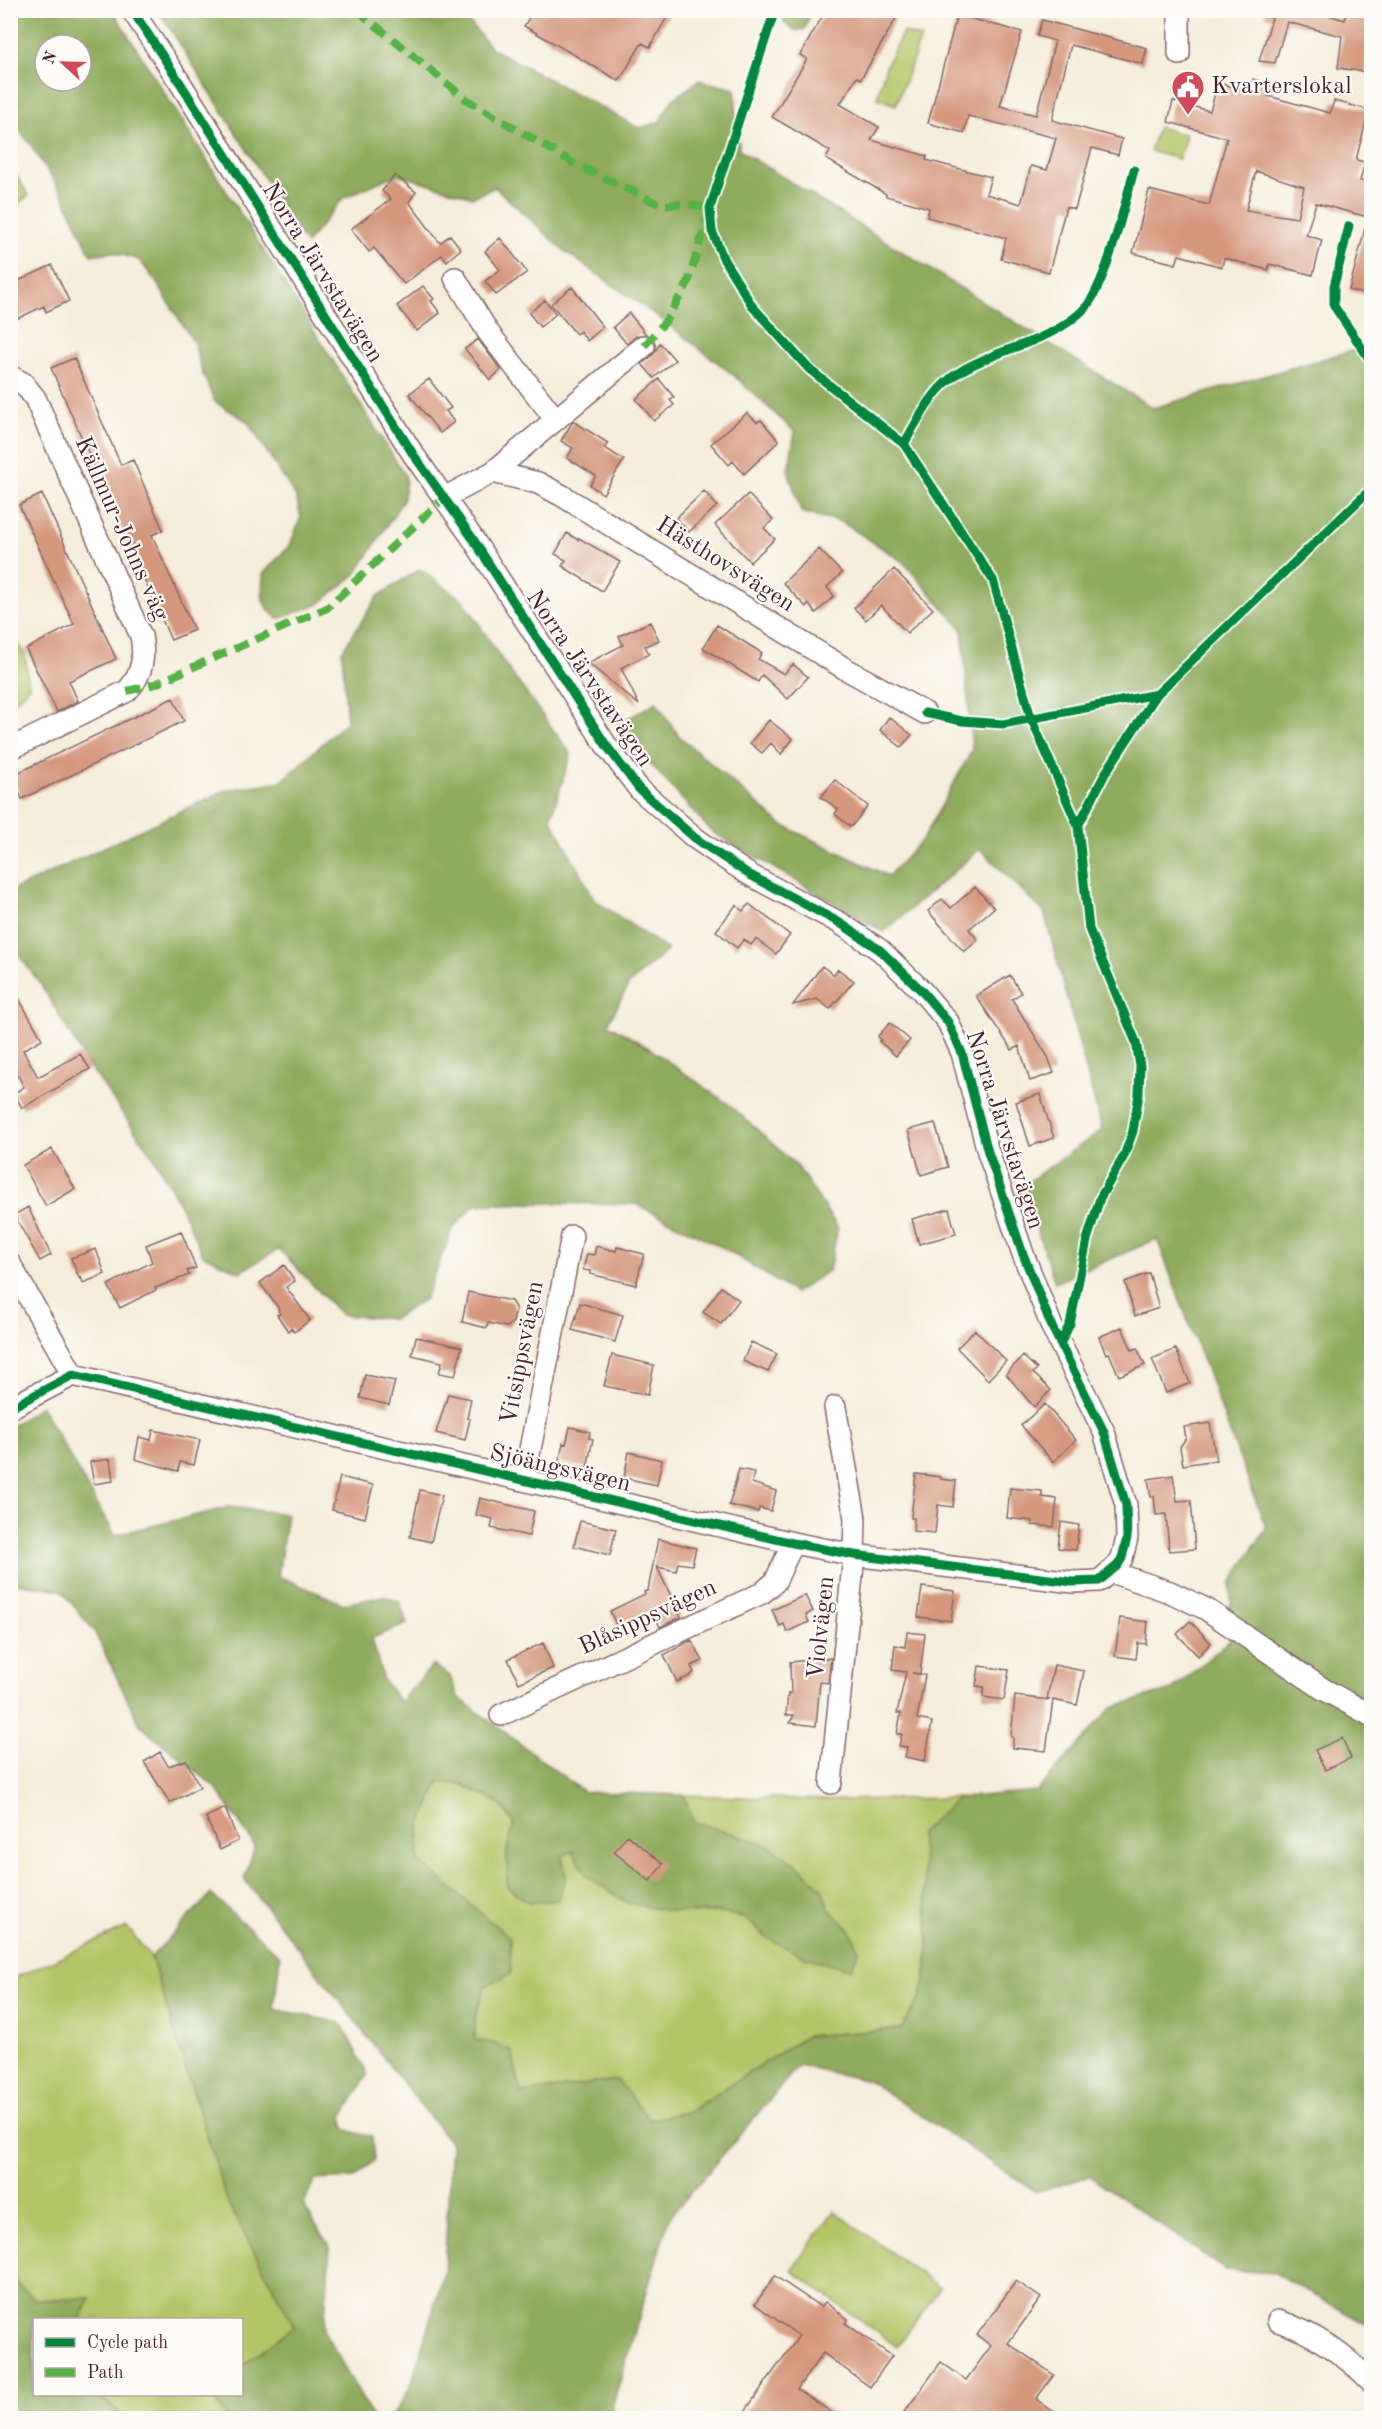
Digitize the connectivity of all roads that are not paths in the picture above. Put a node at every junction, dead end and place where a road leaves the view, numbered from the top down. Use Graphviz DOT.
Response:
graph roads {
  1 [pos="132,10"];
  2 [pos="1179,10"];
  3 [pos="1179,54"];
  4 [pos="455,278"];
  5 [pos="644,346"];
  6 [pos="10,376"];
  7 [pos="556,420"];
  8 [pos="493,472"];
  9 [pos="444,498"];
  10 [pos="925,713"];
  11 [pos="10,749"];
  12 [pos="572,1236"];
  13 [pos="10,1264"];
  14 [pos="73,1375"];
  15 [pos="835,1407"];
  16 [pos="10,1408"];
  17 [pos="524,1480"];
  18 [pos="793,1543"];
  19 [pos="854,1555"];
  20 [pos="1111,1572"];
  21 [pos="501,1715"];
  22 [pos="1371,1716"];
  23 [pos="831,1783"];
  24 [pos="1278,2321"];
  25 [pos="1371,2382"];
  1 -- 9 [label="street, Norra Järvstavägen"];
  2 -- 3 [label="street"];
  4 -- 7 [label="street"];
  5 -- 7 [label="street"];
  6 -- 11 [label="street, Källmur-Johns väg"];
  7 -- 8 [label="street"];
  8 -- 9 [label="street"];
  8 -- 10 [label="street, Hästhovsvägen"];
  9 -- 20 [label="street, Norra Järvstavägen"];
  12 -- 17 [label="street, Vitsippsvägen"];
  13 -- 14 [label="street"];
  14 -- 16 [label="street"];
  14 -- 17 [label="street, Sjöängsvägen"];
  15 -- 19 [label="street, Violvägen"];
  17 -- 18 [label="street, Sjöängsvägen"];
  18 -- 19 [label="street, Sjöängsvägen"];
  18 -- 21 [label="street, Blåsippsvägen"];
  19 -- 20 [label="street, Sjöängsvägen"];
  19 -- 23 [label="street, Violvägen"];
  20 -- 22 [label="street"];
  24 -- 25 [label="street"];
}
